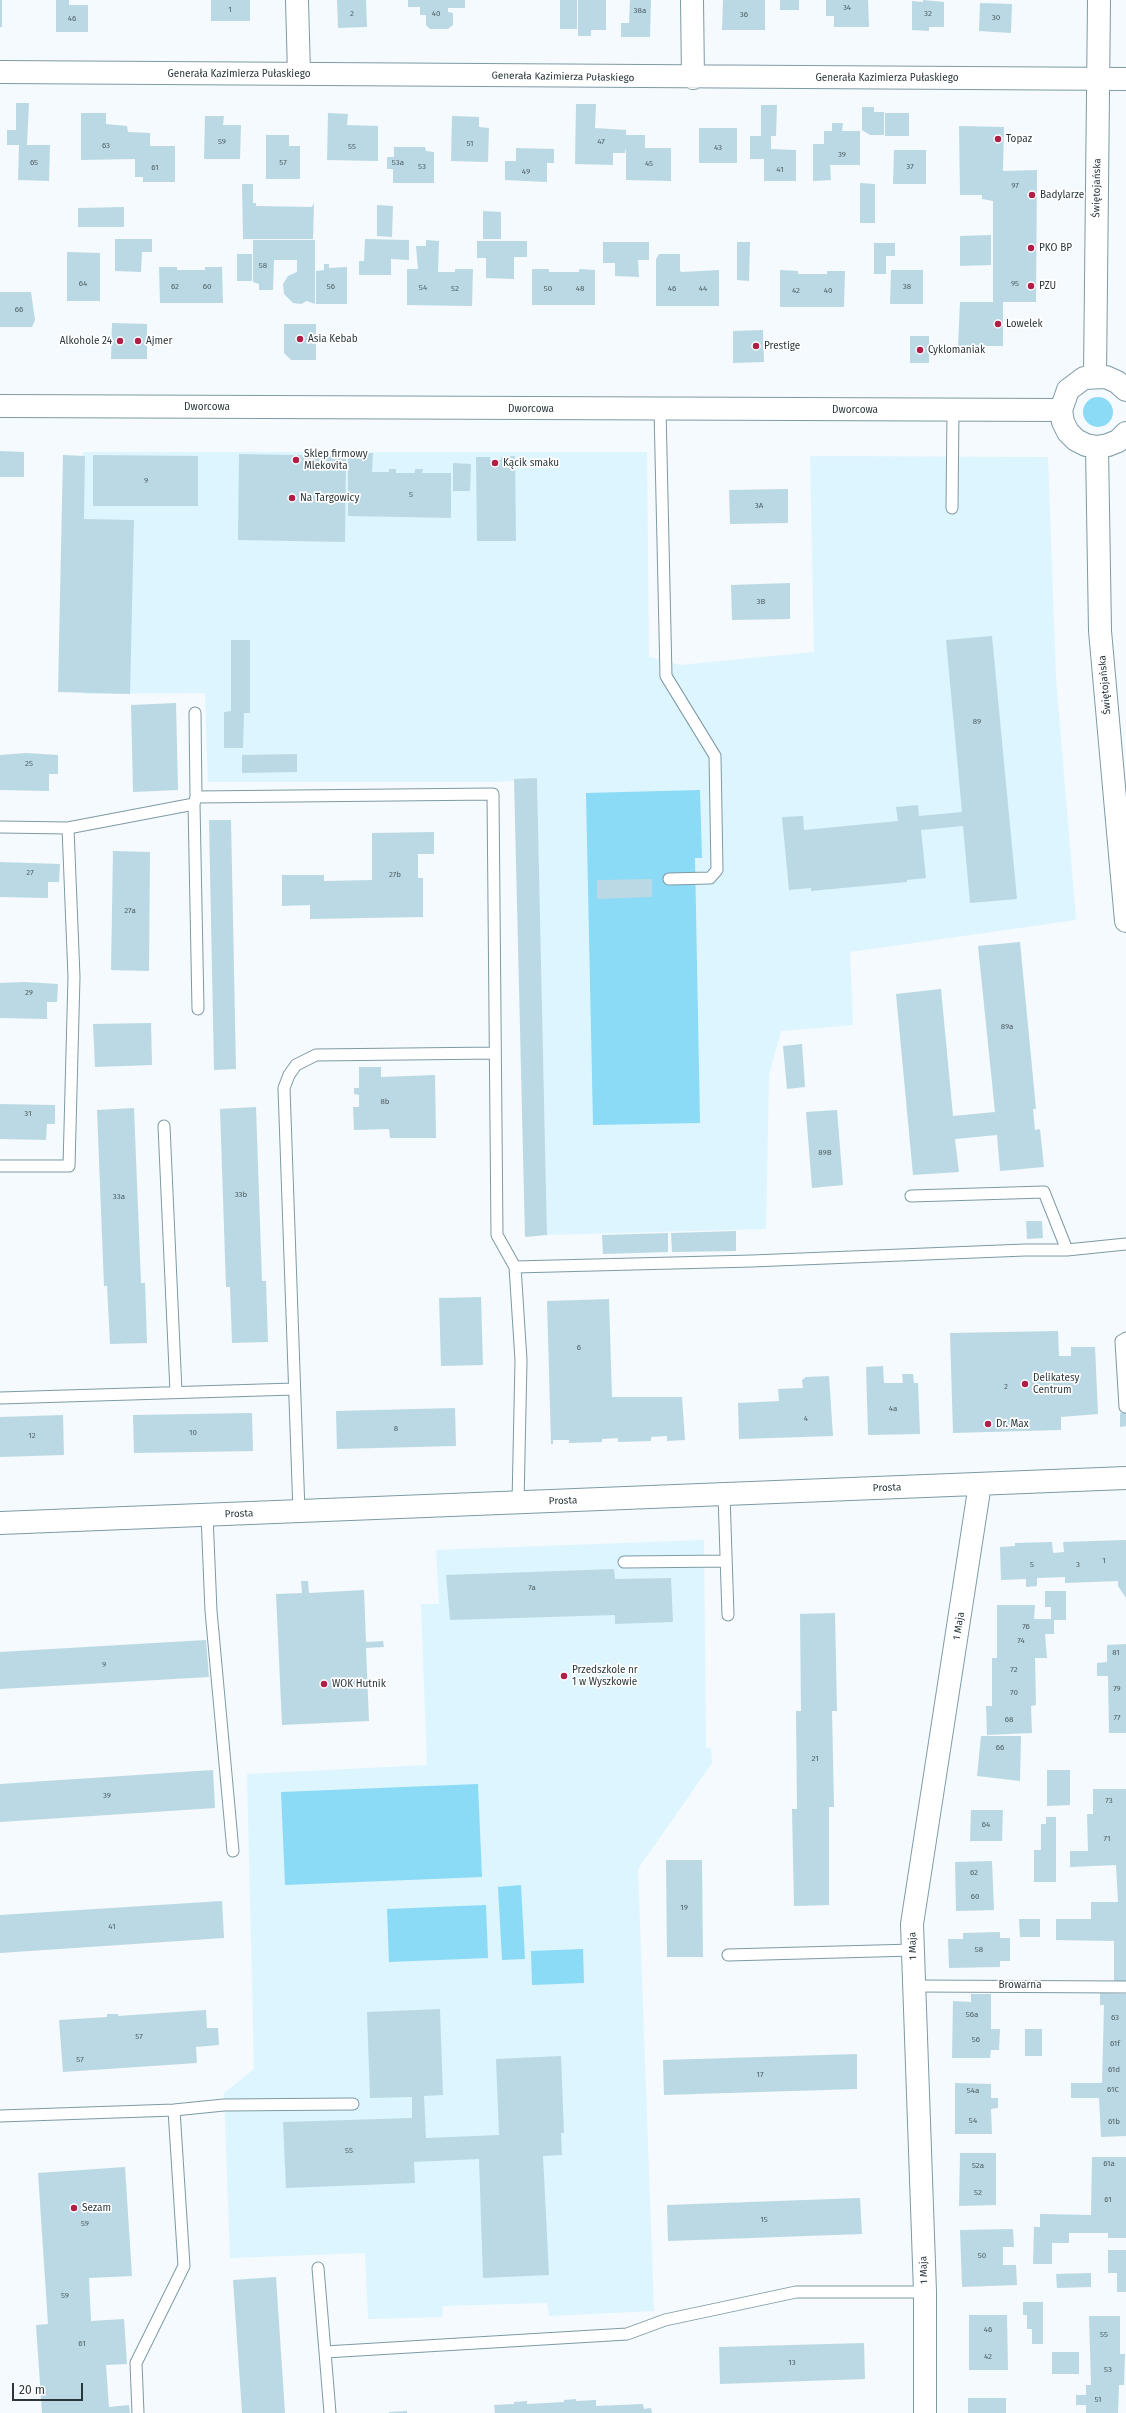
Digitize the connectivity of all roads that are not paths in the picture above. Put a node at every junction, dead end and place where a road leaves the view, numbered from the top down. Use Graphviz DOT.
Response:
graph roads {
  1 [pos="297,0"];
  2 [pos="692,0"];
  3 [pos="1098,0"];
  4 [pos="0,72"];
  5 [pos="299,74"];
  6 [pos="693,78"];
  7 [pos="1098,79"];
  8 [pos="1126,79"];
  9 [pos="1094,376"];
  10 [pos="1126,390"];
  11 [pos="0,406"];
  12 [pos="660,409"];
  13 [pos="953,410"];
  14 [pos="1061,410"];
  15 [pos="1126,433"];
  16 [pos="1097,447"];
  17 [pos="952,508"];
  18 [pos="195,713"];
  19 [pos="1119,768"];
  20 [pos="195,800"];
  21 [pos="0,827"];
  22 [pos="68,828"];
  23 [pos="669,879"];
  24 [pos="1126,921"];
  25 [pos="198,1009"];
  26 [pos="495,1053"];
  27 [pos="164,1126"];
  28 [pos="0,1166"];
  29 [pos="911,1196"];
  30 [pos="1126,1244"];
  31 [pos="1067,1250"];
  32 [pos="515,1267"];
  33 [pos="1126,1338"];
  34 [pos="294,1388"];
  35 [pos="176,1392"];
  36 [pos="0,1398"];
  37 [pos="1125,1407"];
  38 [pos="1126,1478"];
  39 [pos="980,1484"];
  40 [pos="724,1495"];
  41 [pos="518,1503"];
  42 [pos="298,1512"];
  43 [pos="207,1515"];
  44 [pos="0,1523"];
  45 [pos="726,1560"];
  46 [pos="624,1562"];
  47 [pos="728,1615"];
  48 [pos="233,1851"];
  49 [pos="913,1950"];
  50 [pos="728,1955"];
  51 [pos="914,1986"];
  52 [pos="1126,1987"];
  53 [pos="353,2104"];
  54 [pos="174,2110"];
  55 [pos="0,2116"];
  56 [pos="318,2268"];
  57 [pos="925,2292"];
  58 [pos="325,2352"];
  59 [pos="138,2413"];
  60 [pos="330,2413"];
  61 [pos="925,2413"];
  1 -- 5 [label="street"];
  2 -- 6 [label="street"];
  3 -- 7 [label="street, Świętojańska"];
  4 -- 5 [label="street, Generała Kazimierza Pułaskiego"];
  5 -- 6 [label="street, Generała Kazimierza Pułaskiego"];
  6 -- 7 [label="street, Generała Kazimierza Pułaskiego"];
  7 -- 8 [label="street, Generała Kazimierza Pułaskiego"];
  7 -- 9 [label="street, Świętojańska"];
  9 -- 10 [label="street"];
  9 -- 14 [label="street"];
  11 -- 12 [label="street, Dworcowa"];
  12 -- 13 [label="street, Dworcowa"];
  12 -- 23 [label="lane"];
  13 -- 14 [label="street, Dworcowa"];
  13 -- 17 [label="lane"];
  14 -- 16 [label="street"];
  15 -- 16 [label="street"];
  16 -- 19 [label="street, Świętojańska"];
  18 -- 20 [label="lane"];
  19 -- 24 [label="street, Świętojańska"];
  20 -- 22 [label="lane"];
  20 -- 25 [label="lane"];
  20 -- 26 [label="lane"];
  21 -- 22 [label="lane"];
  22 -- 28 [label="lane"];
  26 -- 32 [label="lane"];
  26 -- 34 [label="lane"];
  27 -- 35 [label="lane"];
  29 -- 31 [label="lane"];
  30 -- 31 [label="lane"];
  31 -- 32 [label="lane"];
  32 -- 41 [label="lane"];
  33 -- 37 [label="lane"];
  34 -- 35 [label="lane"];
  34 -- 42 [label="lane"];
  35 -- 36 [label="lane"];
  38 -- 39 [label="street, Prosta"];
  39 -- 40 [label="street, Prosta"];
  39 -- 49 [label="street, 1 Maja"];
  40 -- 41 [label="street, Prosta"];
  40 -- 45 [label="lane"];
  41 -- 42 [label="street, Prosta"];
  42 -- 43 [label="street, Prosta"];
  43 -- 44 [label="street, Prosta"];
  43 -- 48 [label="lane"];
  45 -- 46 [label="lane"];
  45 -- 47 [label="lane"];
  49 -- 50 [label="lane"];
  49 -- 51 [label="street, 1 Maja"];
  51 -- 52 [label="lane, Browarna"];
  51 -- 57 [label="street, 1 Maja"];
  53 -- 54 [label="lane"];
  54 -- 55 [label="lane"];
  54 -- 59 [label="lane"];
  56 -- 58 [label="lane"];
  57 -- 58 [label="lane"];
  57 -- 61 [label="street, 1 Maja"];
  58 -- 60 [label="lane"];
}
